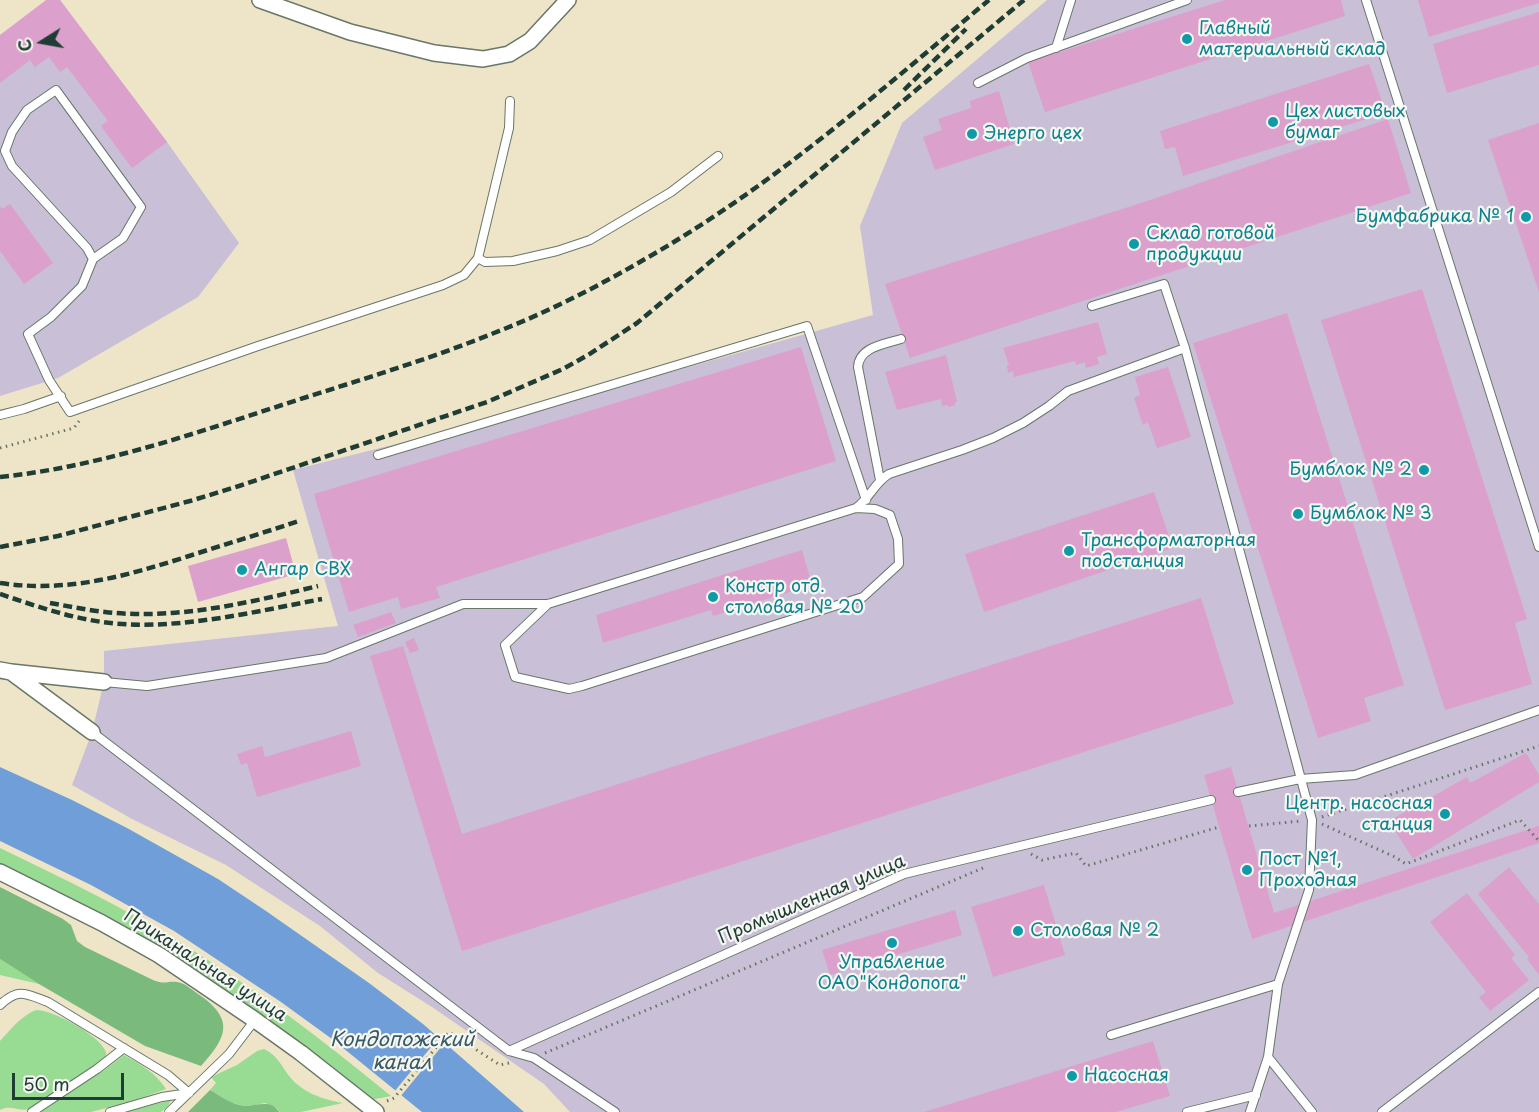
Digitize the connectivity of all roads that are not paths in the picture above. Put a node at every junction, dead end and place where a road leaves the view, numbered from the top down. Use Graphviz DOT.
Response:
graph roads {
  1 [pos="260,0"];
  2 [pos="568,0"];
  3 [pos="1071,0"];
  4 [pos="1187,0"];
  5 [pos="1366,0"];
  6 [pos="1056,48"];
  7 [pos="978,83"];
  8 [pos="510,101"];
  9 [pos="718,156"];
  10 [pos="478,258"];
  11 [pos="93,259"];
  12 [pos="1092,306"];
  13 [pos="901,339"];
  14 [pos="1185,348"];
  15 [pos="61,396"];
  16 [pos="0,415"];
  17 [pos="378,455"];
  18 [pos="880,480"];
  19 [pos="866,500"];
  20 [pos="856,508"];
  21 [pos="1539,547"];
  22 [pos="548,604"];
  23 [pos="5,671"];
  24 [pos="104,682"];
  25 [pos="1539,710"];
  26 [pos="92,732"];
  27 [pos="1300,779"];
  28 [pos="1238,792"];
  29 [pos="1211,800"];
  30 [pos="0,872"];
  31 [pos="1278,984"];
  32 [pos="1539,992"];
  33 [pos="0,1005"];
  34 [pos="255,1020"];
  35 [pos="1111,1035"];
  36 [pos="124,1048"];
  37 [pos="509,1051"];
  38 [pos="1268,1057"];
  39 [pos="189,1093"];
  40 [pos="1256,1095"];
  41 [pos="381,1106"];
  42 [pos="32,1112"];
  43 [pos="110,1112"];
  44 [pos="169,1112"];
  45 [pos="615,1112"];
  46 [pos="1187,1112"];
  47 [pos="1250,1112"];
  48 [pos="1312,1112"];
  49 [pos="1382,1112"];
  1 -- 2 [label="street"];
  3 -- 6 [label="lane"];
  4 -- 6 [label="lane"];
  5 -- 21 [label="lane"];
  6 -- 7 [label="lane"];
  8 -- 10 [label="lane"];
  9 -- 10 [label="lane"];
  10 -- 15 [label="lane"];
  11 -- 11 [label="lane"];
  11 -- 15 [label="lane"];
  12 -- 14 [label="lane"];
  13 -- 18 [label="lane"];
  14 -- 18 [label="lane"];
  14 -- 27 [label="lane"];
  15 -- 16 [label="lane"];
  17 -- 19 [label="lane"];
  18 -- 19 [label="lane"];
  19 -- 20 [label="lane"];
  20 -- 22 [label="lane"];
  20 -- 22 [label="lane"];
  22 -- 24 [label="lane"];
  23 -- 24 [label="street"];
  23 -- 26 [label="street"];
  25 -- 27 [label="lane"];
  26 -- 37 [label="lane"];
  27 -- 28 [label="lane"];
  27 -- 31 [label="lane"];
  29 -- 37 [label="lane, Промышленная улица"];
  30 -- 34 [label="street, Приканальная улица"];
  31 -- 35 [label="lane"];
  31 -- 38 [label="lane"];
  32 -- 49 [label="lane"];
  33 -- 36 [label="lane"];
  34 -- 39 [label="lane"];
  34 -- 41 [label="street, Приканальная улица"];
  36 -- 39 [label="lane"];
  36 -- 42 [label="lane"];
  37 -- 45 [label="lane"];
  38 -- 40 [label="lane"];
  38 -- 48 [label="lane"];
  39 -- 43 [label="lane"];
  39 -- 44 [label="lane"];
  40 -- 46 [label="lane"];
  40 -- 47 [label="lane"];
}
